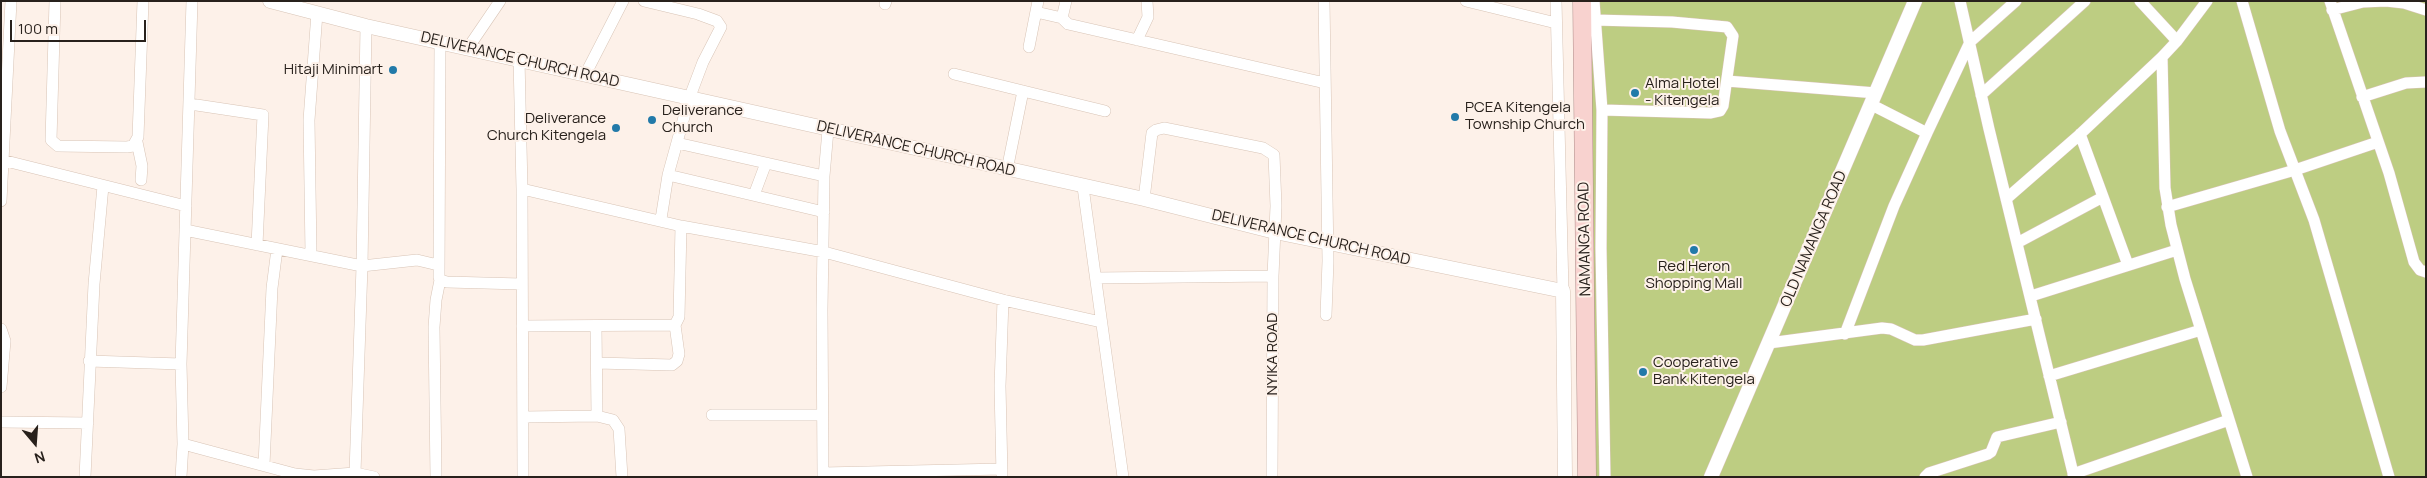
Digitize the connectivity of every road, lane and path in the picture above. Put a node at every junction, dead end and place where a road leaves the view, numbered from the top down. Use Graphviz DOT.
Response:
graph roads {
  1 [pos="11,1"];
  2 [pos="54,1"];
  3 [pos="143,1"];
  4 [pos="192,1"];
  5 [pos="270,1"];
  6 [pos="500,1"];
  7 [pos="623,1"];
  8 [pos="644,1"];
  9 [pos="1066,1"];
  10 [pos="1147,1"];
  11 [pos="1324,1"];
  12 [pos="1466,1"];
  13 [pos="1556,1"];
  14 [pos="1582,1"];
  15 [pos="1594,1"];
  16 [pos="1915,1"];
  17 [pos="1960,1"];
  18 [pos="2016,1"];
  19 [pos="2085,1"];
  20 [pos="2140,1"];
  21 [pos="2207,1"];
  22 [pos="2242,1"];
  23 [pos="2331,6"];
  24 [pos="1037,7"];
  25 [pos="2426,10"];
  26 [pos="317,13"];
  27 [pos="1062,18"];
  28 [pos="1594,20"];
  29 [pos="1556,23"];
  30 [pos="366,26"];
  31 [pos="1137,40"];
  32 [pos="2177,41"];
  33 [pos="440,42"];
  34 [pos="1970,42"];
  35 [pos="1029,47"];
  36 [pos="468,48"];
  37 [pos="2162,57"];
  38 [pos="518,59"];
  39 [pos="954,74"];
  40 [pos="585,75"];
  41 [pos="1727,81"];
  42 [pos="2426,82"];
  43 [pos="1326,83"];
  44 [pos="1023,91"];
  45 [pos="1981,95"];
  46 [pos="2362,97"];
  47 [pos="689,99"];
  48 [pos="1874,99"];
  49 [pos="190,104"];
  50 [pos="1602,110"];
  51 [pos="1105,111"];
  52 [pos="828,130"];
  53 [pos="1927,133"];
  54 [pos="2080,134"];
  55 [pos="137,142"];
  56 [pos="2378,142"];
  57 [pos="677,143"];
  58 [pos="2,160"];
  59 [pos="766,163"];
  60 [pos="1008,170"];
  61 [pos="2295,170"];
  62 [pos="668,175"];
  63 [pos="824,176"];
  64 [pos="141,180"];
  65 [pos="103,186"];
  66 [pos="1083,187"];
  67 [pos="522,189"];
  68 [pos="754,195"];
  69 [pos="2103,197"];
  70 [pos="1144,199"];
  71 [pos="2006,200"];
  72 [pos="1,201"];
  73 [pos="186,206"];
  74 [pos="2167,206"];
  75 [pos="824,212"];
  76 [pos="661,219"];
  77 [pos="681,226"];
  78 [pos="185,230"];
  79 [pos="1275,232"];
  80 [pos="1327,243"];
  81 [pos="2017,243"];
  82 [pos="257,245"];
  83 [pos="277,249"];
  84 [pos="2177,250"];
  85 [pos="824,252"];
  86 [pos="311,254"];
  87 [pos="438,265"];
  88 [pos="2128,265"];
  89 [pos="362,266"];
  90 [pos="2426,272"];
  91 [pos="1273,276"];
  92 [pos="1096,278"];
  93 [pos="440,280"];
  94 [pos="521,284"];
  95 [pos="1563,291"];
  96 [pos="2031,296"];
  97 [pos="1003,300"];
  98 [pos="1594,303"];
  99 [pos="1326,315"];
  100 [pos="2036,319"];
  101 [pos="1101,322"];
  102 [pos="675,325"];
  103 [pos="522,326"];
  104 [pos="596,326"];
  105 [pos="1,329"];
  106 [pos="2201,330"];
  107 [pos="1845,334"];
  108 [pos="1769,343"];
  109 [pos="90,361"];
  110 [pos="597,363"];
  111 [pos="181,364"];
  112 [pos="2050,376"];
  113 [pos="1,387"];
  114 [pos="712,415"];
  115 [pos="822,415"];
  116 [pos="598,416"];
  117 [pos="524,417"];
  118 [pos="2230,420"];
  119 [pos="1,422"];
  120 [pos="2060,422"];
  121 [pos="88,423"];
  122 [pos="183,444"];
  123 [pos="1596,447"];
  124 [pos="264,465"];
  125 [pos="355,473"];
  126 [pos="1002,473"];
  127 [pos="916,474"];
  128 [pos="823,475"];
  129 [pos="2073,475"];
  130 [pos="314,476"];
  131 [pos="86,477"];
  132 [pos="181,477"];
  133 [pos="374,477"];
  134 [pos="436,477"];
  135 [pos="523,477"];
  136 [pos="622,477"];
  137 [pos="1124,477"];
  138 [pos="1272,477"];
  139 [pos="1565,477"];
  140 [pos="1587,477"];
  141 [pos="1605,477"];
  142 [pos="1711,477"];
  143 [pos="1925,477"];
  144 [pos="2247,477"];
  145 [pos="2388,477"];
  1 -- 58 [label="street"];
  2 -- 55 [label="street"];
  3 -- 55 [label="street"];
  4 -- 49 [label="street"];
  5 -- 26 [label="street, DELIVERANCE CHURCH ROAD"];
  6 -- 36 [label="street"];
  7 -- 40 [label="street"];
  8 -- 47 [label="street"];
  9 -- 27 [label="street"];
  10 -- 31 [label="street"];
  11 -- 43 [label="street"];
  12 -- 29 [label="street"];
  13 -- 29 [label="street"];
  14 -- 98 [label="highway, NAMANGA ROAD"];
  15 -- 28 [label="street"];
  16 -- 48 [label="street, OLD NAMANGA ROAD"];
  17 -- 34 [label="street"];
  18 -- 34 [label="street"];
  19 -- 45 [label="street"];
  20 -- 32 [label="street"];
  21 -- 32 [label="street"];
  22 -- 61 [label="street"];
  23 -- 25 [label="street"];
  23 -- 46 [label="street"];
  24 -- 27 [label="street"];
  24 -- 35 [label="street"];
  26 -- 30 [label="street, DELIVERANCE CHURCH ROAD"];
  26 -- 86 [label="street"];
  27 -- 31 [label="street"];
  28 -- 41 [label="street"];
  28 -- 50 [label="street"];
  29 -- 95 [label="street"];
  30 -- 33 [label="street, DELIVERANCE CHURCH ROAD"];
  30 -- 89 [label="street"];
  31 -- 43 [label="street"];
  32 -- 37 [label="street"];
  33 -- 36 [label="street, DELIVERANCE CHURCH ROAD"];
  33 -- 87 [label="street"];
  34 -- 45 [label="street"];
  34 -- 53 [label="street"];
  36 -- 38 [label="street, DELIVERANCE CHURCH ROAD"];
  37 -- 54 [label="street"];
  37 -- 74 [label="street"];
  38 -- 40 [label="street, DELIVERANCE CHURCH ROAD"];
  38 -- 67 [label="street"];
  39 -- 44 [label="street"];
  40 -- 47 [label="street, DELIVERANCE CHURCH ROAD"];
  41 -- 48 [label="street"];
  41 -- 50 [label="street"];
  42 -- 46 [label="street"];
  43 -- 80 [label="street"];
  44 -- 51 [label="street"];
  44 -- 60 [label="street"];
  45 -- 71 [label="street"];
  46 -- 56 [label="street"];
  47 -- 52 [label="street, DELIVERANCE CHURCH ROAD"];
  47 -- 57 [label="street"];
  48 -- 53 [label="street"];
  48 -- 108 [label="street, OLD NAMANGA ROAD"];
  49 -- 73 [label="street"];
  49 -- 82 [label="street"];
  50 -- 98 [label="street"];
  52 -- 60 [label="street, DELIVERANCE CHURCH ROAD"];
  52 -- 63 [label="street"];
  53 -- 107 [label="street"];
  54 -- 69 [label="street"];
  54 -- 71 [label="street"];
  55 -- 64 [label="street"];
  56 -- 61 [label="street"];
  56 -- 90 [label="street"];
  57 -- 59 [label="street"];
  57 -- 62 [label="street"];
  58 -- 65 [label="street"];
  58 -- 72 [label="street"];
  59 -- 63 [label="street"];
  59 -- 68 [label="street"];
  60 -- 66 [label="street, DELIVERANCE CHURCH ROAD"];
  61 -- 74 [label="street"];
  61 -- 145 [label="street"];
  62 -- 68 [label="street"];
  62 -- 76 [label="street"];
  63 -- 75 [label="street"];
  65 -- 73 [label="street"];
  65 -- 109 [label="street"];
  66 -- 70 [label="street, DELIVERANCE CHURCH ROAD"];
  66 -- 92 [label="street"];
  67 -- 76 [label="street"];
  67 -- 94 [label="street"];
  68 -- 75 [label="street"];
  69 -- 81 [label="street"];
  69 -- 88 [label="street"];
  70 -- 79 [label="street, DELIVERANCE CHURCH ROAD"];
  70 -- 79 [label="street, NYIKA ROAD"];
  71 -- 81 [label="street"];
  73 -- 78 [label="street"];
  74 -- 84 [label="street"];
  75 -- 85 [label="street"];
  76 -- 77 [label="street"];
  77 -- 85 [label="street"];
  77 -- 102 [label="street"];
  78 -- 82 [label="street"];
  78 -- 111 [label="street"];
  79 -- 80 [label="street, DELIVERANCE CHURCH ROAD"];
  79 -- 91 [label="street, NYIKA ROAD"];
  80 -- 95 [label="street, DELIVERANCE CHURCH ROAD"];
  80 -- 99 [label="street"];
  81 -- 96 [label="street"];
  82 -- 83 [label="street"];
  83 -- 86 [label="street"];
  83 -- 124 [label="street"];
  84 -- 88 [label="street"];
  84 -- 106 [label="street"];
  85 -- 97 [label="street"];
  85 -- 115 [label="street"];
  86 -- 89 [label="street"];
  87 -- 89 [label="street"];
  87 -- 93 [label="street"];
  88 -- 96 [label="street"];
  89 -- 125 [label="street"];
  91 -- 92 [label="street"];
  91 -- 138 [label="street, NYIKA ROAD"];
  92 -- 101 [label="street"];
  93 -- 94 [label="street"];
  93 -- 134 [label="street"];
  94 -- 103 [label="street"];
  95 -- 139 [label="street"];
  96 -- 100 [label="street"];
  97 -- 101 [label="street"];
  97 -- 126 [label="street"];
  98 -- 123 [label="highway, NAMANGA ROAD"];
  100 -- 107 [label="street"];
  100 -- 112 [label="street"];
  101 -- 137 [label="street"];
  102 -- 104 [label="street"];
  102 -- 110 [label="street"];
  103 -- 104 [label="street"];
  103 -- 117 [label="street"];
  104 -- 110 [label="street"];
  105 -- 113 [label="street"];
  106 -- 112 [label="street"];
  106 -- 118 [label="street"];
  107 -- 108 [label="street"];
  108 -- 142 [label="street, OLD NAMANGA ROAD"];
  109 -- 111 [label="street"];
  109 -- 121 [label="street"];
  110 -- 116 [label="street"];
  111 -- 122 [label="street"];
  112 -- 120 [label="street"];
  114 -- 115 [label="street"];
  115 -- 128 [label="street"];
  116 -- 117 [label="street"];
  116 -- 136 [label="street"];
  117 -- 135 [label="street"];
  118 -- 129 [label="street"];
  118 -- 144 [label="street"];
  119 -- 121 [label="street"];
  120 -- 129 [label="street"];
  120 -- 143 [label="street"];
  121 -- 131 [label="street"];
  122 -- 124 [label="street"];
  122 -- 132 [label="street"];
  123 -- 140 [label="highway, NAMANGA ROAD"];
  123 -- 141 [label="street"];
  124 -- 130 [label="street"];
  125 -- 130 [label="street"];
  125 -- 133 [label="street"];
  126 -- 127 [label="street"];
  127 -- 128 [label="street"];
}
